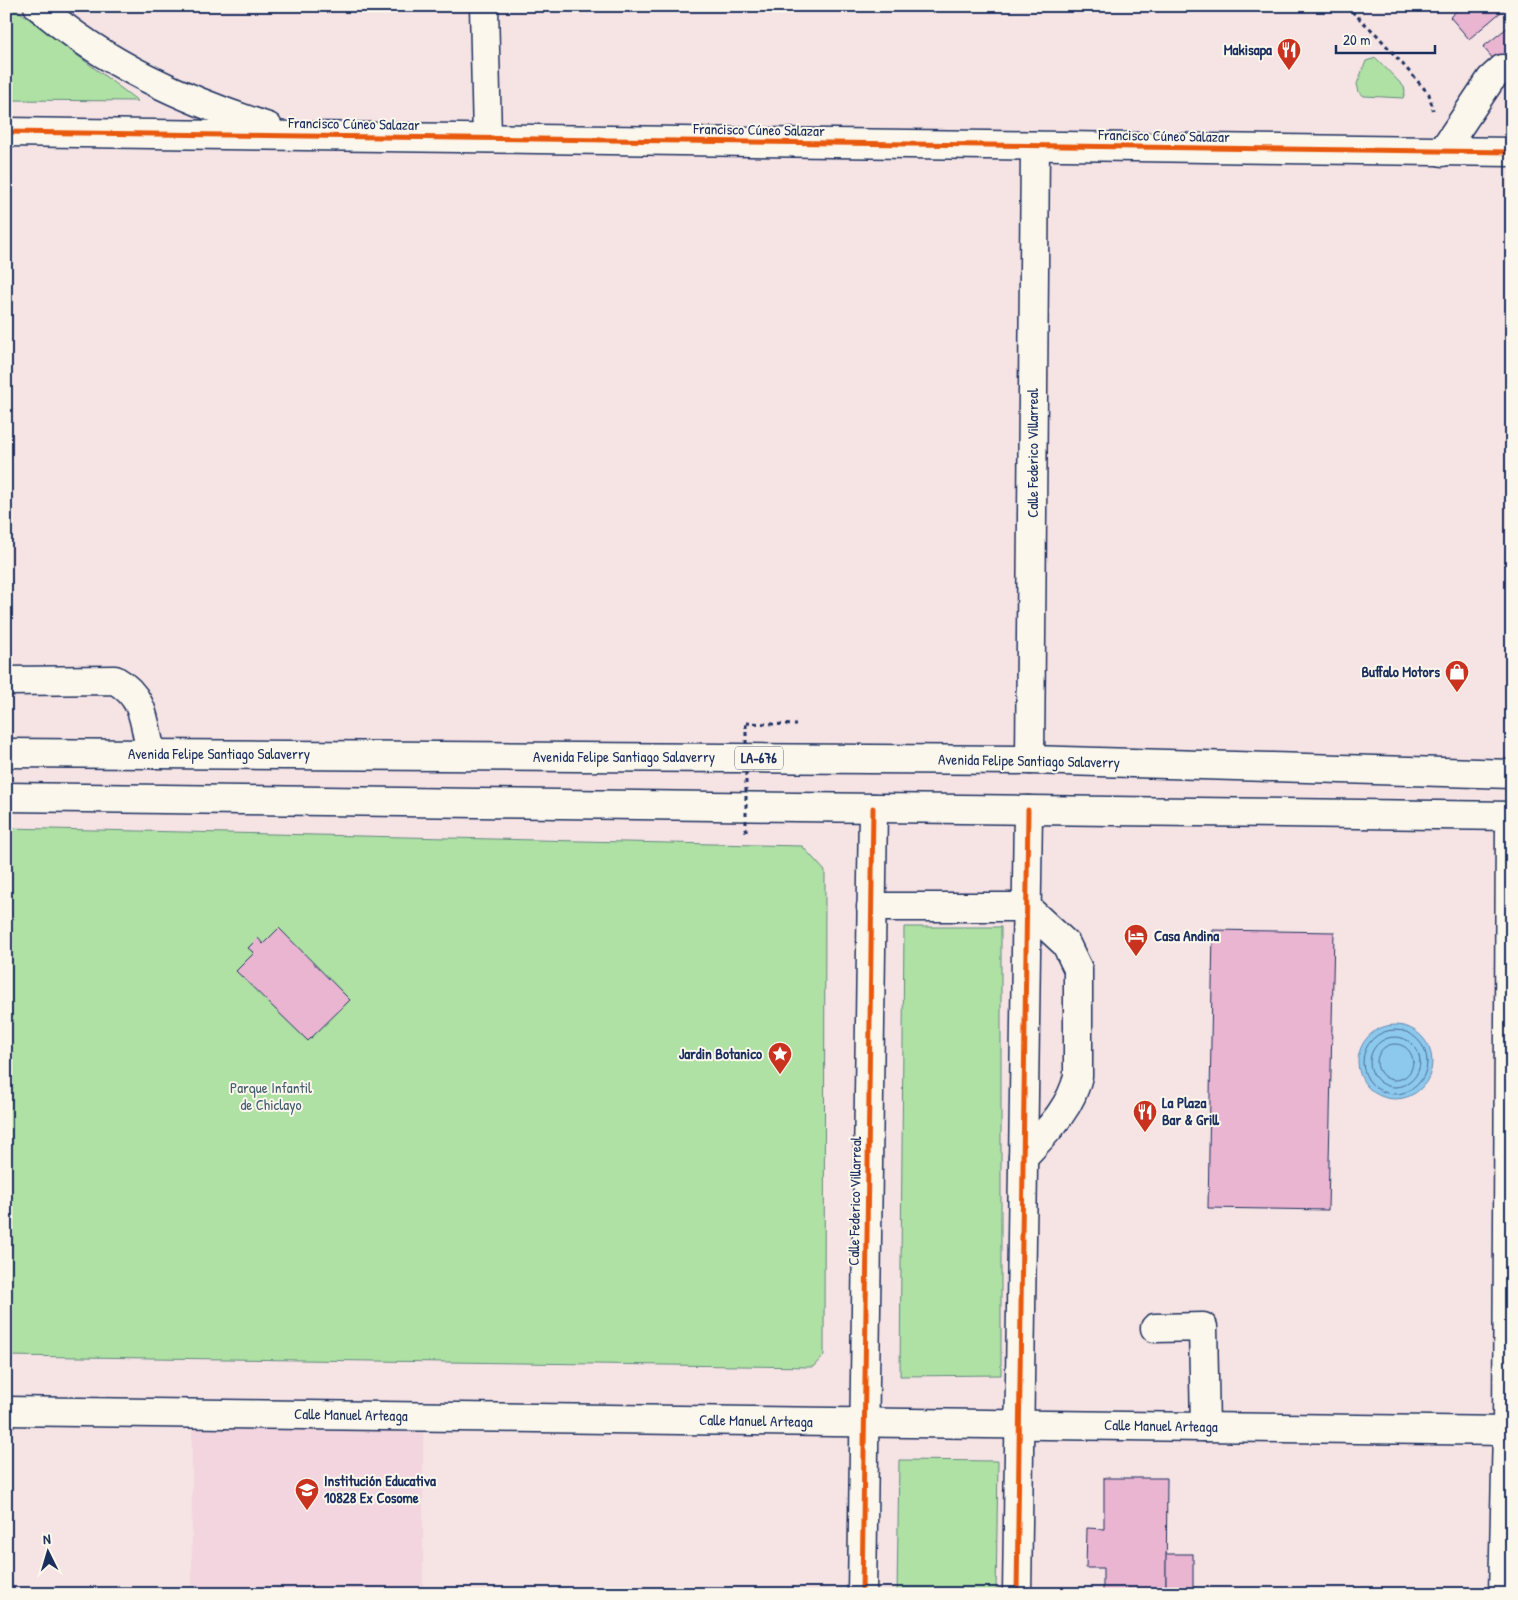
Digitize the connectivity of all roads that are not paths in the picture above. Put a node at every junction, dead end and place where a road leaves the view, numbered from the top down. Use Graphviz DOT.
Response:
graph roads {
  1 [pos="38,6"];
  2 [pos="484,6"];
  3 [pos="1502,69"];
  4 [pos="6,132"];
  5 [pos="293,136"];
  6 [pos="486,138"];
  7 [pos="1035,146"];
  8 [pos="1442,152"];
  9 [pos="1512,152"];
  10 [pos="6,682"];
  11 [pos="6,753"];
  12 [pos="151,754"];
  13 [pos="1030,760"];
  14 [pos="1512,774"];
  15 [pos="6,797"];
  16 [pos="873,808"];
  17 [pos="1028,810"];
  18 [pos="1511,816"];
  19 [pos="871,907"];
  20 [pos="1026,907"];
  21 [pos="1023,1157"];
  22 [pos="1155,1328"];
  23 [pos="6,1411"];
  24 [pos="865,1422"];
  25 [pos="1020,1424"];
  26 [pos="1205,1427"];
  27 [pos="1507,1430"];
  28 [pos="862,1594"];
  29 [pos="1017,1594"];
  30 [pos="1503,1594"];
  1 -- 5 [label="street"];
  2 -- 6 [label="street"];
  3 -- 8 [label="street"];
  4 -- 5 [label="street, Francisco Cúneo Salazar"];
  5 -- 6 [label="street, Francisco Cúneo Salazar"];
  6 -- 7 [label="street, Francisco Cúneo Salazar"];
  7 -- 8 [label="street, Francisco Cúneo Salazar"];
  7 -- 13 [label="street, Calle Federico Villarreal"];
  8 -- 9 [label="street, Francisco Cúneo Salazar"];
  10 -- 12 [label="street"];
  11 -- 12 [label="street, Avenida Felipe Santiago Salaverry / LA-676"];
  12 -- 13 [label="street, Avenida Felipe Santiago Salaverry / LA-676"];
  13 -- 14 [label="street, Avenida Felipe Santiago Salaverry / LA-676"];
  15 -- 16 [label="street"];
  16 -- 17 [label="street"];
  16 -- 19 [label="street, Calle Federico Villarreal"];
  17 -- 18 [label="street"];
  17 -- 20 [label="street"];
  18 -- 27 [label="street"];
  19 -- 20 [label="street"];
  19 -- 24 [label="street, Calle Federico Villarreal"];
  20 -- 21 [label="street"];
  20 -- 21 [label="street"];
  21 -- 25 [label="street"];
  22 -- 26 [label="street"];
  23 -- 24 [label="street, Calle Manuel Arteaga"];
  24 -- 25 [label="street, Calle Manuel Arteaga"];
  24 -- 28 [label="street, Calle Federico Villarreal"];
  25 -- 26 [label="street, Calle Manuel Arteaga"];
  25 -- 29 [label="street"];
  26 -- 27 [label="street, Calle Manuel Arteaga"];
  27 -- 30 [label="street"];
}
